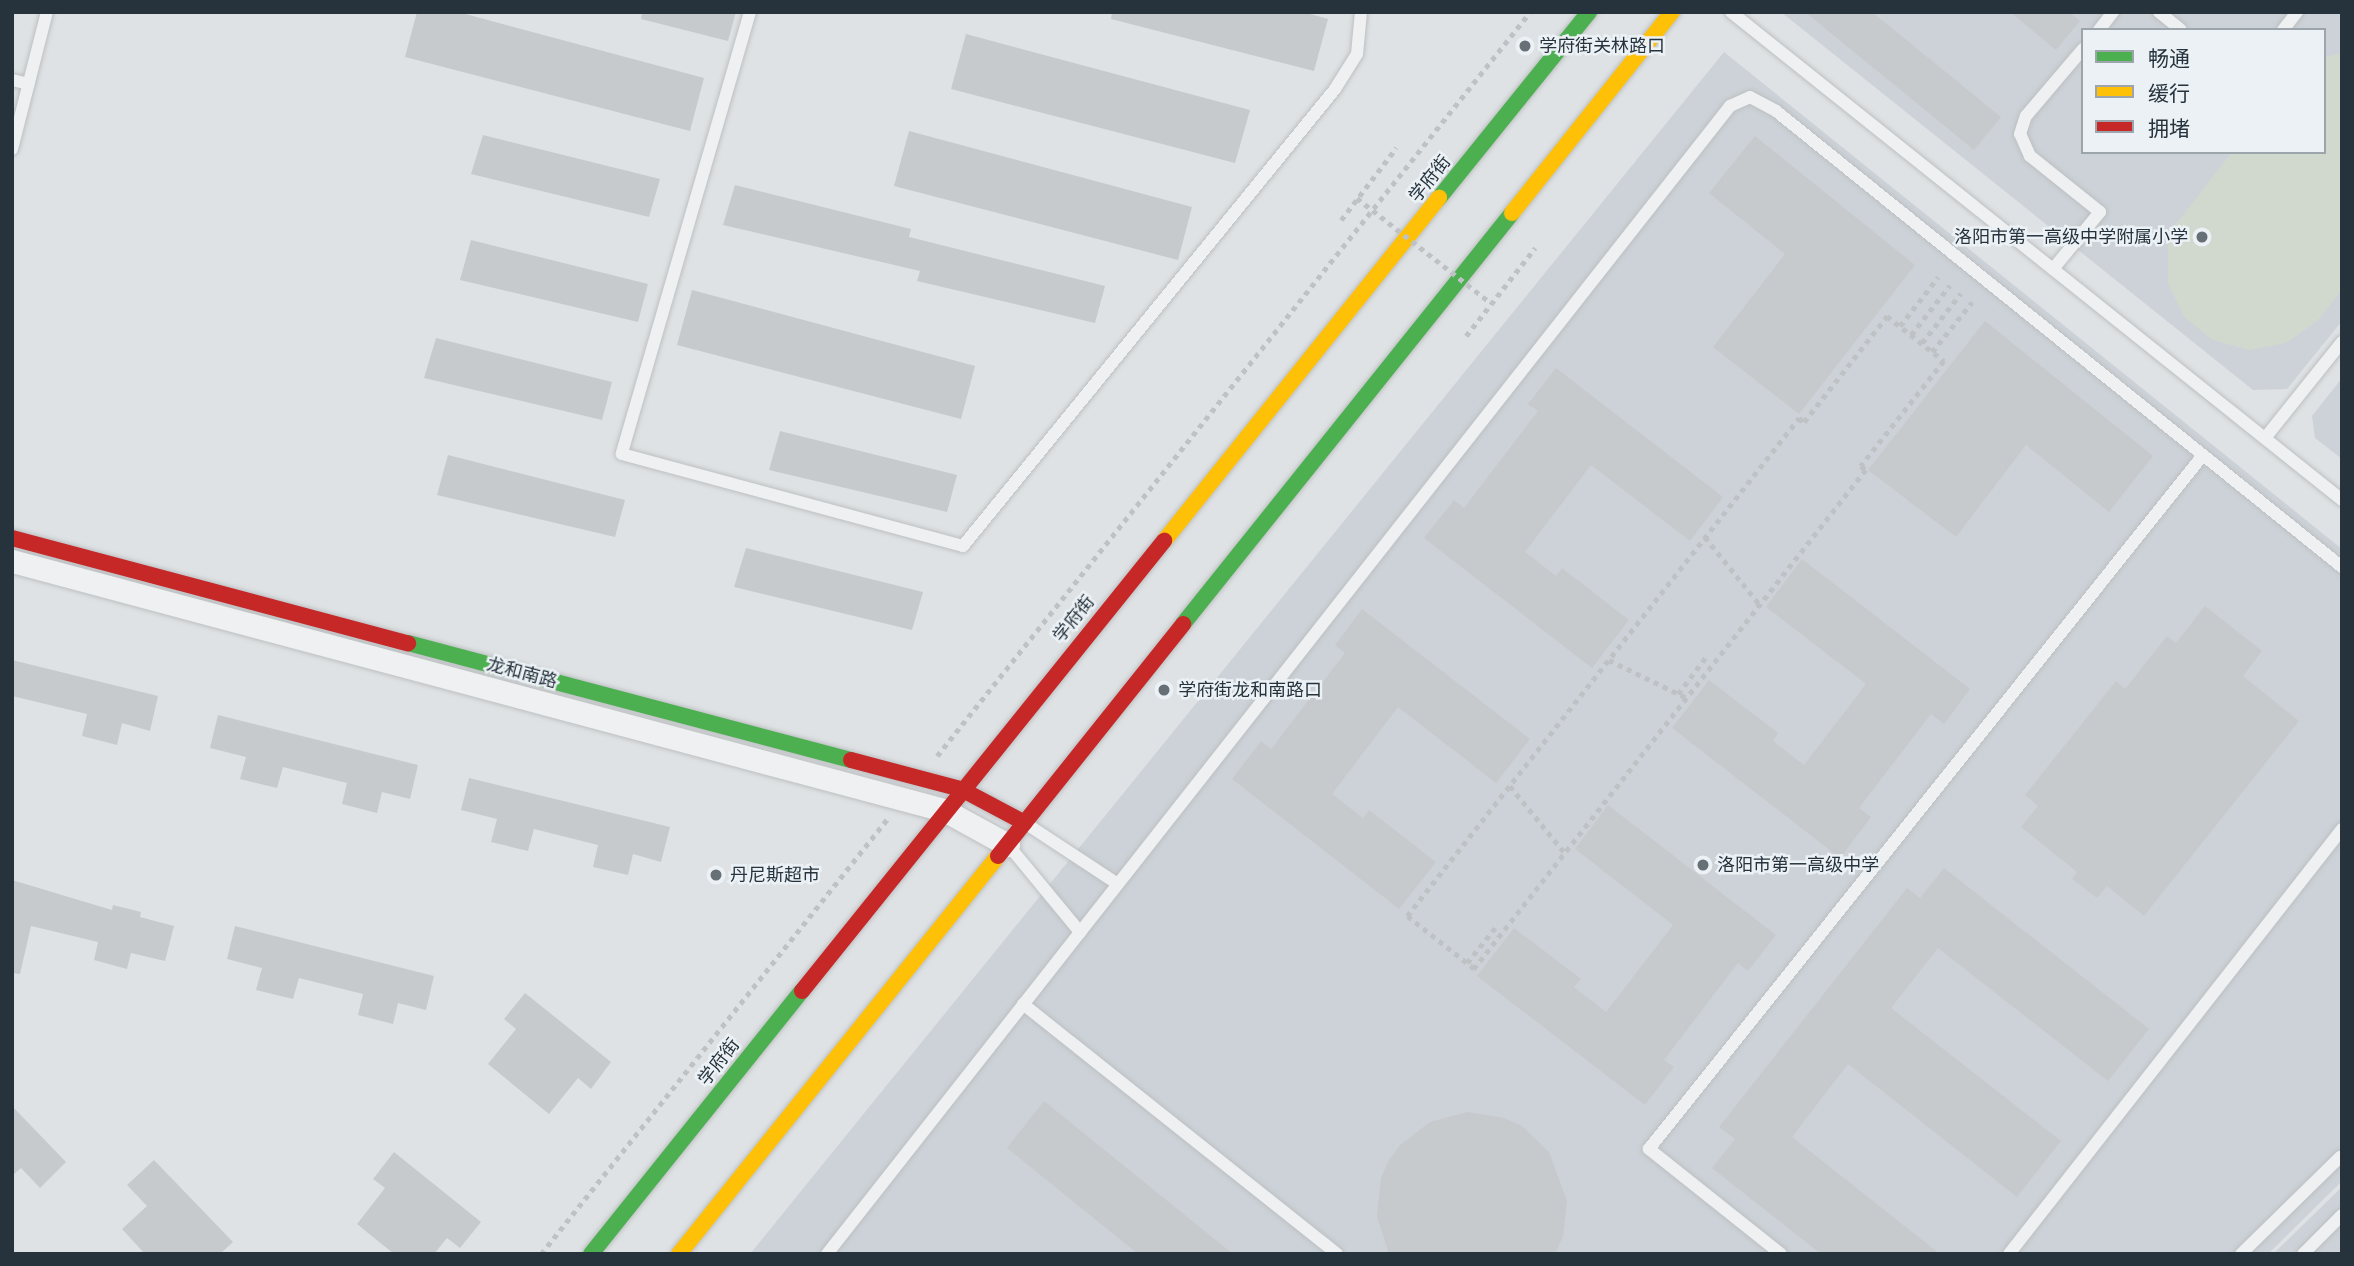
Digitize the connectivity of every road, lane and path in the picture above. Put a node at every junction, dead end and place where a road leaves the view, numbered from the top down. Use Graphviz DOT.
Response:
graph roads {
  1 [pos="47,12"];
  2 [pos="750,12"];
  3 [pos="1361,12"];
  4 [pos="1530,12"];
  5 [pos="1589,12"];
  6 [pos="1672,12"];
  7 [pos="1731,12"];
  8 [pos="2113,12"];
  9 [pos="2159,12"];
  10 [pos="2297,12"];
  11 [pos="2101,28"];
  12 [pos="2179,28"];
  13 [pos="2285,28"];
  14 [pos="2081,51"];
  15 [pos="12,80"];
  16 [pos="29,84"];
  17 [pos="1396,148"];
  18 [pos="12,149"];
  19 [pos="1357,198"];
  20 [pos="1341,220"];
  21 [pos="1535,248"];
  22 [pos="2053,270"];
  23 [pos="1938,277"];
  24 [pos="1950,285"];
  25 [pos="1961,293"];
  26 [pos="1972,302"];
  27 [pos="1491,303"];
  28 [pos="1900,326"];
  29 [pos="1911,335"];
  30 [pos="1466,336"];
  31 [pos="2342,342"];
  32 [pos="1922,343"];
  33 [pos="1932,352"];
  34 [pos="2265,438"];
  35 [pos="2203,455"];
  36 [pos="2342,500"];
  37 [pos="1705,537"];
  38 [pos="12,538"];
  39 [pos="12,561"];
  40 [pos="2342,567"];
  41 [pos="1760,605"];
  42 [pos="1708,654"];
  43 [pos="1609,660"];
  44 [pos="1678,694"];
  45 [pos="1687,698"];
  46 [pos="920,779"];
  47 [pos="1510,786"];
  48 [pos="961,789"];
  49 [pos="903,799"];
  50 [pos="944,810"];
  51 [pos="1025,823"];
  52 [pos="2342,829"];
  53 [pos="1008,845"];
  54 [pos="1565,853"];
  55 [pos="1118,884"];
  56 [pos="1494,928"];
  57 [pos="1080,932"];
  58 [pos="1467,963"];
  59 [pos="1024,1004"];
  60 [pos="2340,1157"];
  61 [pos="2342,1215"];
  62 [pos="541,1254"];
  63 [pos="591,1254"];
  64 [pos="679,1254"];
  65 [pos="827,1254"];
  66 [pos="1337,1254"];
  67 [pos="1781,1254"];
  68 [pos="2009,1254"];
  69 [pos="2241,1254"];
  70 [pos="2303,1254"];
  1 -- 16 [label="lane"];
  2 -- 3 [label="lane"];
  4 -- 46 [label="path"];
  5 -- 48 [label="main road, 学府街"];
  6 -- 51 [label="main road"];
  7 -- 22 [label="lane"];
  8 -- 11 [label="lane"];
  9 -- 12 [label="lane"];
  10 -- 13 [label="lane"];
  14 -- 22 [label="lane"];
  15 -- 16 [label="lane"];
  16 -- 18 [label="lane"];
  17 -- 19 [label="path"];
  19 -- 20 [label="path"];
  19 -- 27 [label="path, bridge"];
  21 -- 27 [label="path"];
  22 -- 34 [label="lane"];
  23 -- 28 [label="path"];
  24 -- 29 [label="path"];
  25 -- 32 [label="path"];
  26 -- 33 [label="path"];
  27 -- 30 [label="path"];
  28 -- 29 [label="path"];
  28 -- 37 [label="path"];
  29 -- 32 [label="path"];
  31 -- 34 [label="lane"];
  32 -- 33 [label="path"];
  33 -- 41 [label="path"];
  34 -- 36 [label="lane"];
  35 -- 40 [label="lane"];
  35 -- 55 [label="lane"];
  35 -- 67 [label="lane"];
  37 -- 41 [label="path"];
  37 -- 43 [label="path"];
  38 -- 46 [label="main road, 龙和南路"];
  39 -- 49 [label="street, 龙和南路"];
  41 -- 45 [label="path"];
  42 -- 44 [label="path"];
  43 -- 44 [label="path"];
  43 -- 47 [label="path"];
  44 -- 45 [label="path"];
  45 -- 54 [label="path"];
  46 -- 48 [label="main road, 龙和南路"];
  47 -- 54 [label="path"];
  47 -- 58 [label="path"];
  48 -- 50 [label="main road, 学府街"];
  48 -- 51 [label="main road, 龙和南路"];
  49 -- 50 [label="street, 龙和南路"];
  49 -- 62 [label="path"];
  50 -- 53 [label="street, 龙和南路"];
  50 -- 63 [label="main road, 学府街"];
  51 -- 53 [label="main road"];
  51 -- 55 [label="lane"];
  52 -- 68 [label="lane"];
  53 -- 57 [label="lane"];
  53 -- 64 [label="main road"];
  54 -- 58 [label="path"];
  55 -- 57 [label="lane"];
  56 -- 58 [label="path"];
  57 -- 59 [label="lane"];
  59 -- 65 [label="lane"];
  59 -- 66 [label="lane"];
  60 -- 69 [label="lane"];
  61 -- 70 [label="lane"];
}
